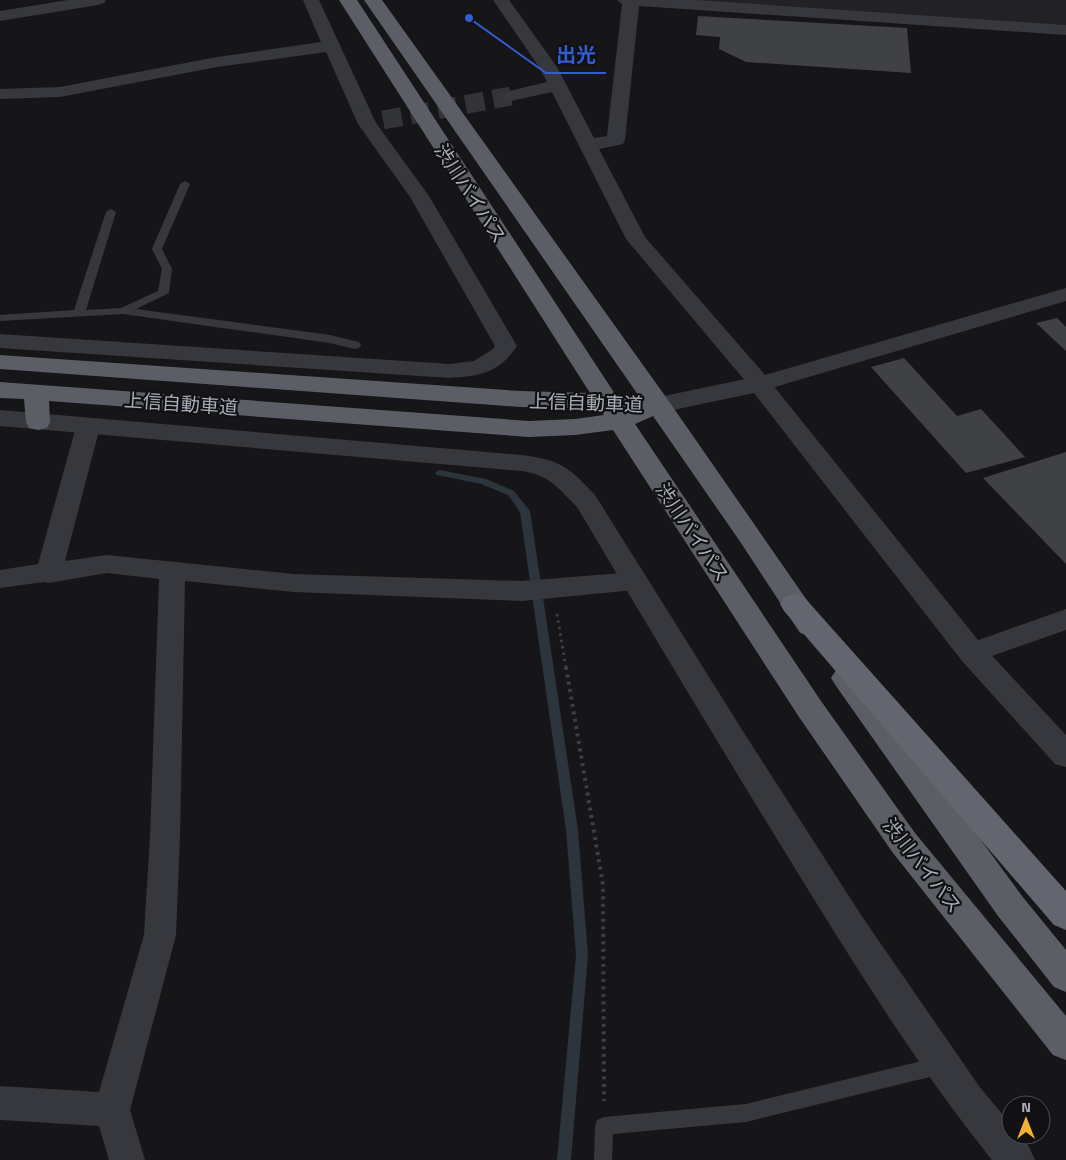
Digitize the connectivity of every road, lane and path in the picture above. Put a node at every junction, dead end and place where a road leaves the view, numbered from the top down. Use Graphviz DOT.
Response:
graph roads {
  1 [pos="98,0"];
  2 [pos="311,0"];
  3 [pos="348,0"];
  4 [pos="373,0"];
  5 [pos="501,0"];
  6 [pos="625,0"];
  7 [pos="631,0"];
  8 [pos="907,0"];
  9 [pos="0,16"];
  10 [pos="909,19"];
  11 [pos="1066,30"];
  12 [pos="330,46"];
  13 [pos="557,86"];
  14 [pos="0,94"];
  15 [pos="511,96"];
  16 [pos="588,145"];
  17 [pos="185,184"];
  18 [pos="111,212"];
  19 [pos="1065,295"];
  20 [pos="123,312"];
  21 [pos="79,314"];
  22 [pos="0,318"];
  23 [pos="0,341"];
  24 [pos="355,344"];
  25 [pos="0,362"];
  26 [pos="760,384"];
  27 [pos="0,390"];
  28 [pos="36,393"];
  29 [pos="659,405"];
  30 [pos="614,411"];
  31 [pos="0,418"];
  32 [pos="38,422"];
  33 [pos="88,426"];
  34 [pos="172,571"];
  35 [pos="48,574"];
  36 [pos="0,579"];
  37 [pos="634,581"];
  38 [pos="552,588"];
  39 [pos="794,604"];
  40 [pos="1066,619"];
  41 [pos="972,652"];
  42 [pos="1066,755"];
  43 [pos="1066,915"];
  44 [pos="1066,976"];
  45 [pos="1066,1043"];
  46 [pos="943,1065"];
  47 [pos="0,1103"];
  48 [pos="112,1110"];
  49 [pos="604,1126"];
  50 [pos="126,1160"];
  51 [pos="603,1160"];
  52 [pos="1016,1160"];
  1 -- 9 [label="street"];
  2 -- 12 [label="street"];
  3 -- 30 [label="highway, 渋川バイパス"];
  4 -- 29 [label="highway, 渋川バイパス"];
  5 -- 13 [label="street"];
  6 -- 7 [label="street"];
  7 -- 10 [label="street"];
  7 -- 16 [label="street"];
  8 -- 10 [label="street"];
  10 -- 11 [label="street"];
  12 -- 14 [label="street"];
  12 -- 23 [label="street"];
  13 -- 15 [label="street"];
  13 -- 16 [label="street"];
  16 -- 26 [label="street"];
  17 -- 20 [label="lane"];
  18 -- 21 [label="lane"];
  19 -- 26 [label="street"];
  20 -- 21 [label="lane"];
  20 -- 24 [label="lane"];
  21 -- 22 [label="lane"];
  25 -- 30 [label="highway, 上信自動車道"];
  26 -- 29 [label="street"];
  26 -- 41 [label="street"];
  27 -- 28 [label="highway, 上信自動車道"];
  28 -- 30 [label="highway, 上信自動車道"];
  28 -- 32 [label="highway"];
  29 -- 30 [label="highway, 上信自動車道"];
  29 -- 39 [label="highway, 渋川バイパス"];
  30 -- 45 [label="highway, 渋川バイパス"];
  31 -- 32 [label="street"];
  32 -- 33 [label="street"];
  33 -- 35 [label="street"];
  33 -- 37 [label="street"];
  34 -- 35 [label="street"];
  34 -- 38 [label="street"];
  34 -- 48 [label="street"];
  35 -- 36 [label="street"];
  37 -- 38 [label="street"];
  37 -- 46 [label="street"];
  38 -- 49 [label="path"];
  39 -- 43 [label="highway"];
  39 -- 44 [label="highway, 渋川バイパス"];
  40 -- 41 [label="street"];
  41 -- 42 [label="street"];
  46 -- 49 [label="lane"];
  46 -- 52 [label="street"];
  47 -- 48 [label="street"];
  48 -- 50 [label="street"];
  49 -- 51 [label="lane"];
}
